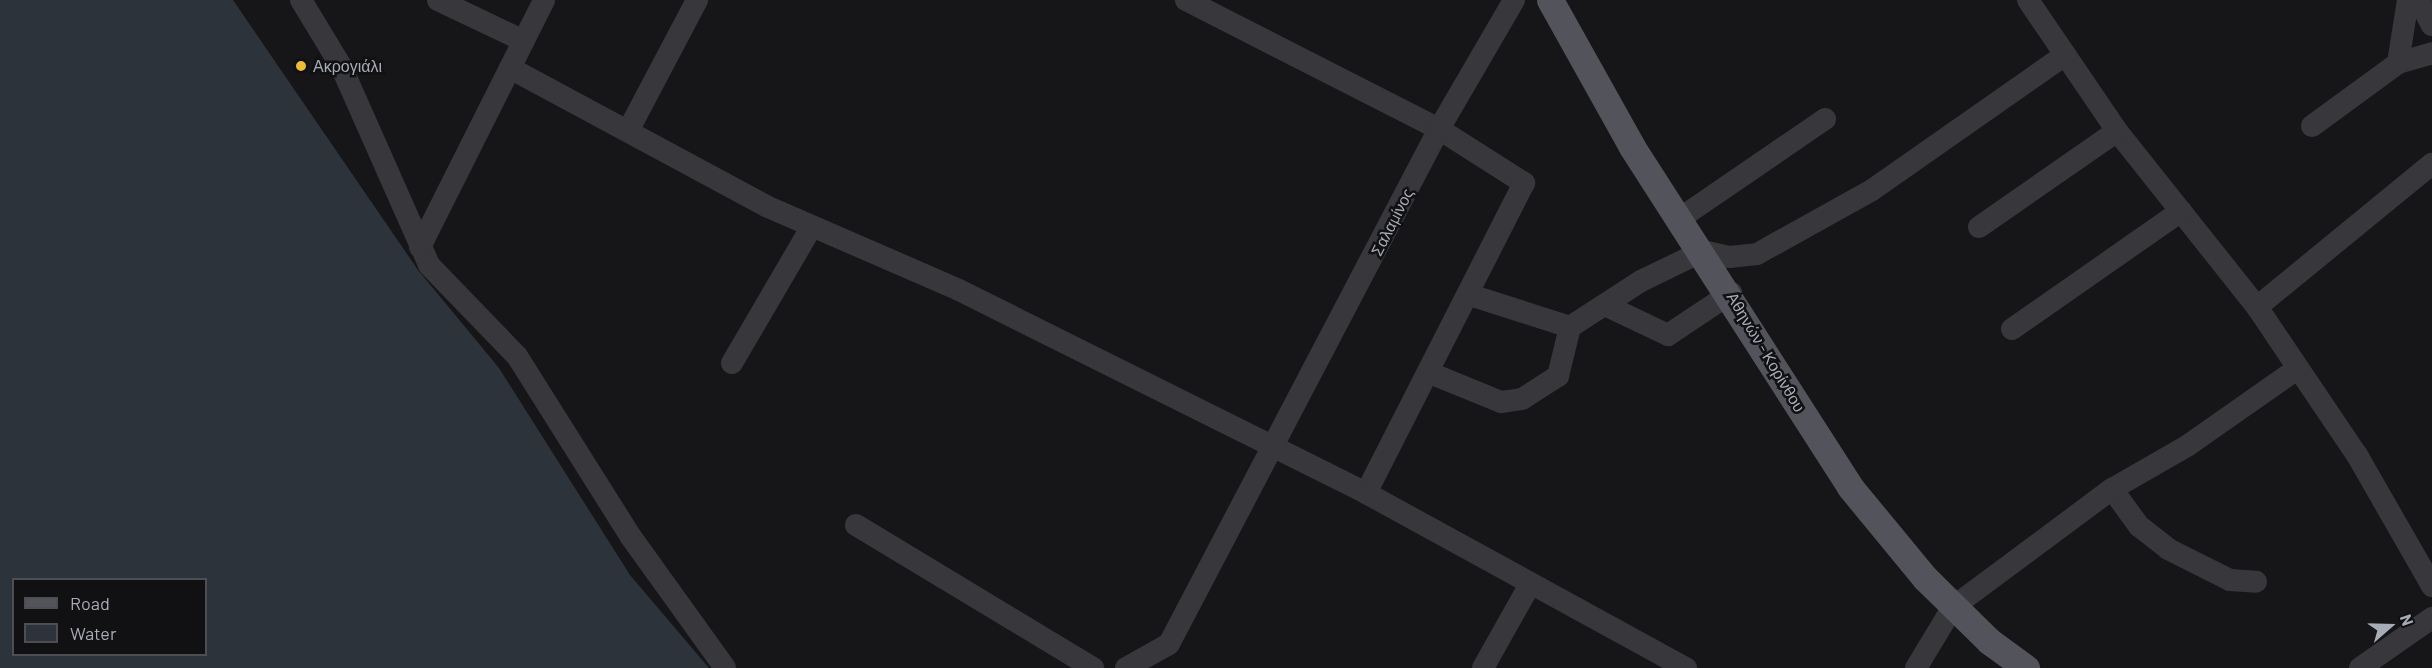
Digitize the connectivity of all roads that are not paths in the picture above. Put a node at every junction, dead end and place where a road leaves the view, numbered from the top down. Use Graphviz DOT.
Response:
graph roads {
  1 [pos="301,0"];
  2 [pos="438,0"];
  3 [pos="544,0"];
  4 [pos="697,0"];
  5 [pos="1186,0"];
  6 [pos="1514,0"];
  7 [pos="1550,0"];
  8 [pos="2028,0"];
  9 [pos="2408,0"];
  10 [pos="2419,0"];
  11 [pos="2432,25"];
  12 [pos="524,41"];
  13 [pos="2432,53"];
  14 [pos="2065,55"];
  15 [pos="2398,63"];
  16 [pos="510,68"];
  17 [pos="1825,119"];
  18 [pos="2312,126"];
  19 [pos="1439,129"];
  20 [pos="2117,131"];
  21 [pos="628,132"];
  22 [pos="2432,164"];
  23 [pos="2181,211"];
  24 [pos="1679,219"];
  25 [pos="1980,227"];
  26 [pos="811,228"];
  27 [pos="420,247"];
  28 [pos="1703,251"];
  29 [pos="1731,293"];
  30 [pos="1470,295"];
  31 [pos="1605,305"];
  32 [pos="2257,307"];
  33 [pos="1570,327"];
  34 [pos="2012,329"];
  35 [pos="732,363"];
  36 [pos="2297,369"];
  37 [pos="1430,374"];
  38 [pos="1273,446"];
  39 [pos="2112,489"];
  40 [pos="1366,493"];
  41 [pos="856,525"];
  42 [pos="2256,582"];
  43 [pos="2432,585"];
  44 [pos="1529,586"];
  45 [pos="1953,607"];
  46 [pos="2432,618"];
  47 [pos="725,668"];
  48 [pos="1093,668"];
  49 [pos="1126,668"];
  50 [pos="1483,668"];
  51 [pos="1686,668"];
  52 [pos="1916,668"];
  53 [pos="2026,668"];
  54 [pos="2360,668"];
  1 -- 27 [label="street"];
  2 -- 12 [label="street"];
  3 -- 12 [label="street"];
  4 -- 21 [label="street"];
  5 -- 19 [label="street"];
  6 -- 19 [label="street, Σαλαμίνος"];
  7 -- 24 [label="main road, Αθηνών - Κορίνθου"];
  8 -- 14 [label="street"];
  9 -- 15 [label="street"];
  10 -- 11 [label="street"];
  12 -- 16 [label="street"];
  13 -- 15 [label="street"];
  14 -- 20 [label="street"];
  14 -- 28 [label="street"];
  15 -- 18 [label="street"];
  16 -- 21 [label="street"];
  16 -- 27 [label="street"];
  17 -- 24 [label="street"];
  19 -- 30 [label="street"];
  19 -- 38 [label="street, Σαλαμίνος"];
  20 -- 23 [label="street"];
  20 -- 25 [label="street"];
  21 -- 26 [label="street"];
  22 -- 32 [label="street"];
  23 -- 32 [label="street"];
  23 -- 34 [label="street"];
  24 -- 28 [label="main road, Αθηνών - Κορίνθου"];
  26 -- 35 [label="street"];
  26 -- 38 [label="street"];
  27 -- 47 [label="street"];
  28 -- 29 [label="main road, Αθηνών - Κορίνθου"];
  28 -- 31 [label="street"];
  29 -- 31 [label="street"];
  29 -- 45 [label="main road, Αθηνών - Κορίνθου"];
  30 -- 33 [label="street"];
  30 -- 37 [label="street"];
  31 -- 33 [label="street"];
  32 -- 36 [label="street"];
  33 -- 37 [label="street"];
  36 -- 39 [label="street"];
  36 -- 43 [label="street"];
  37 -- 40 [label="street"];
  38 -- 40 [label="street"];
  38 -- 49 [label="street, Σαλαμίνος"];
  39 -- 42 [label="street"];
  39 -- 45 [label="street"];
  40 -- 44 [label="street"];
  41 -- 48 [label="street"];
  44 -- 50 [label="street"];
  44 -- 51 [label="street"];
  45 -- 52 [label="street"];
  45 -- 53 [label="main road, Αθηνών - Κορίνθου"];
  46 -- 54 [label="street"];
}
